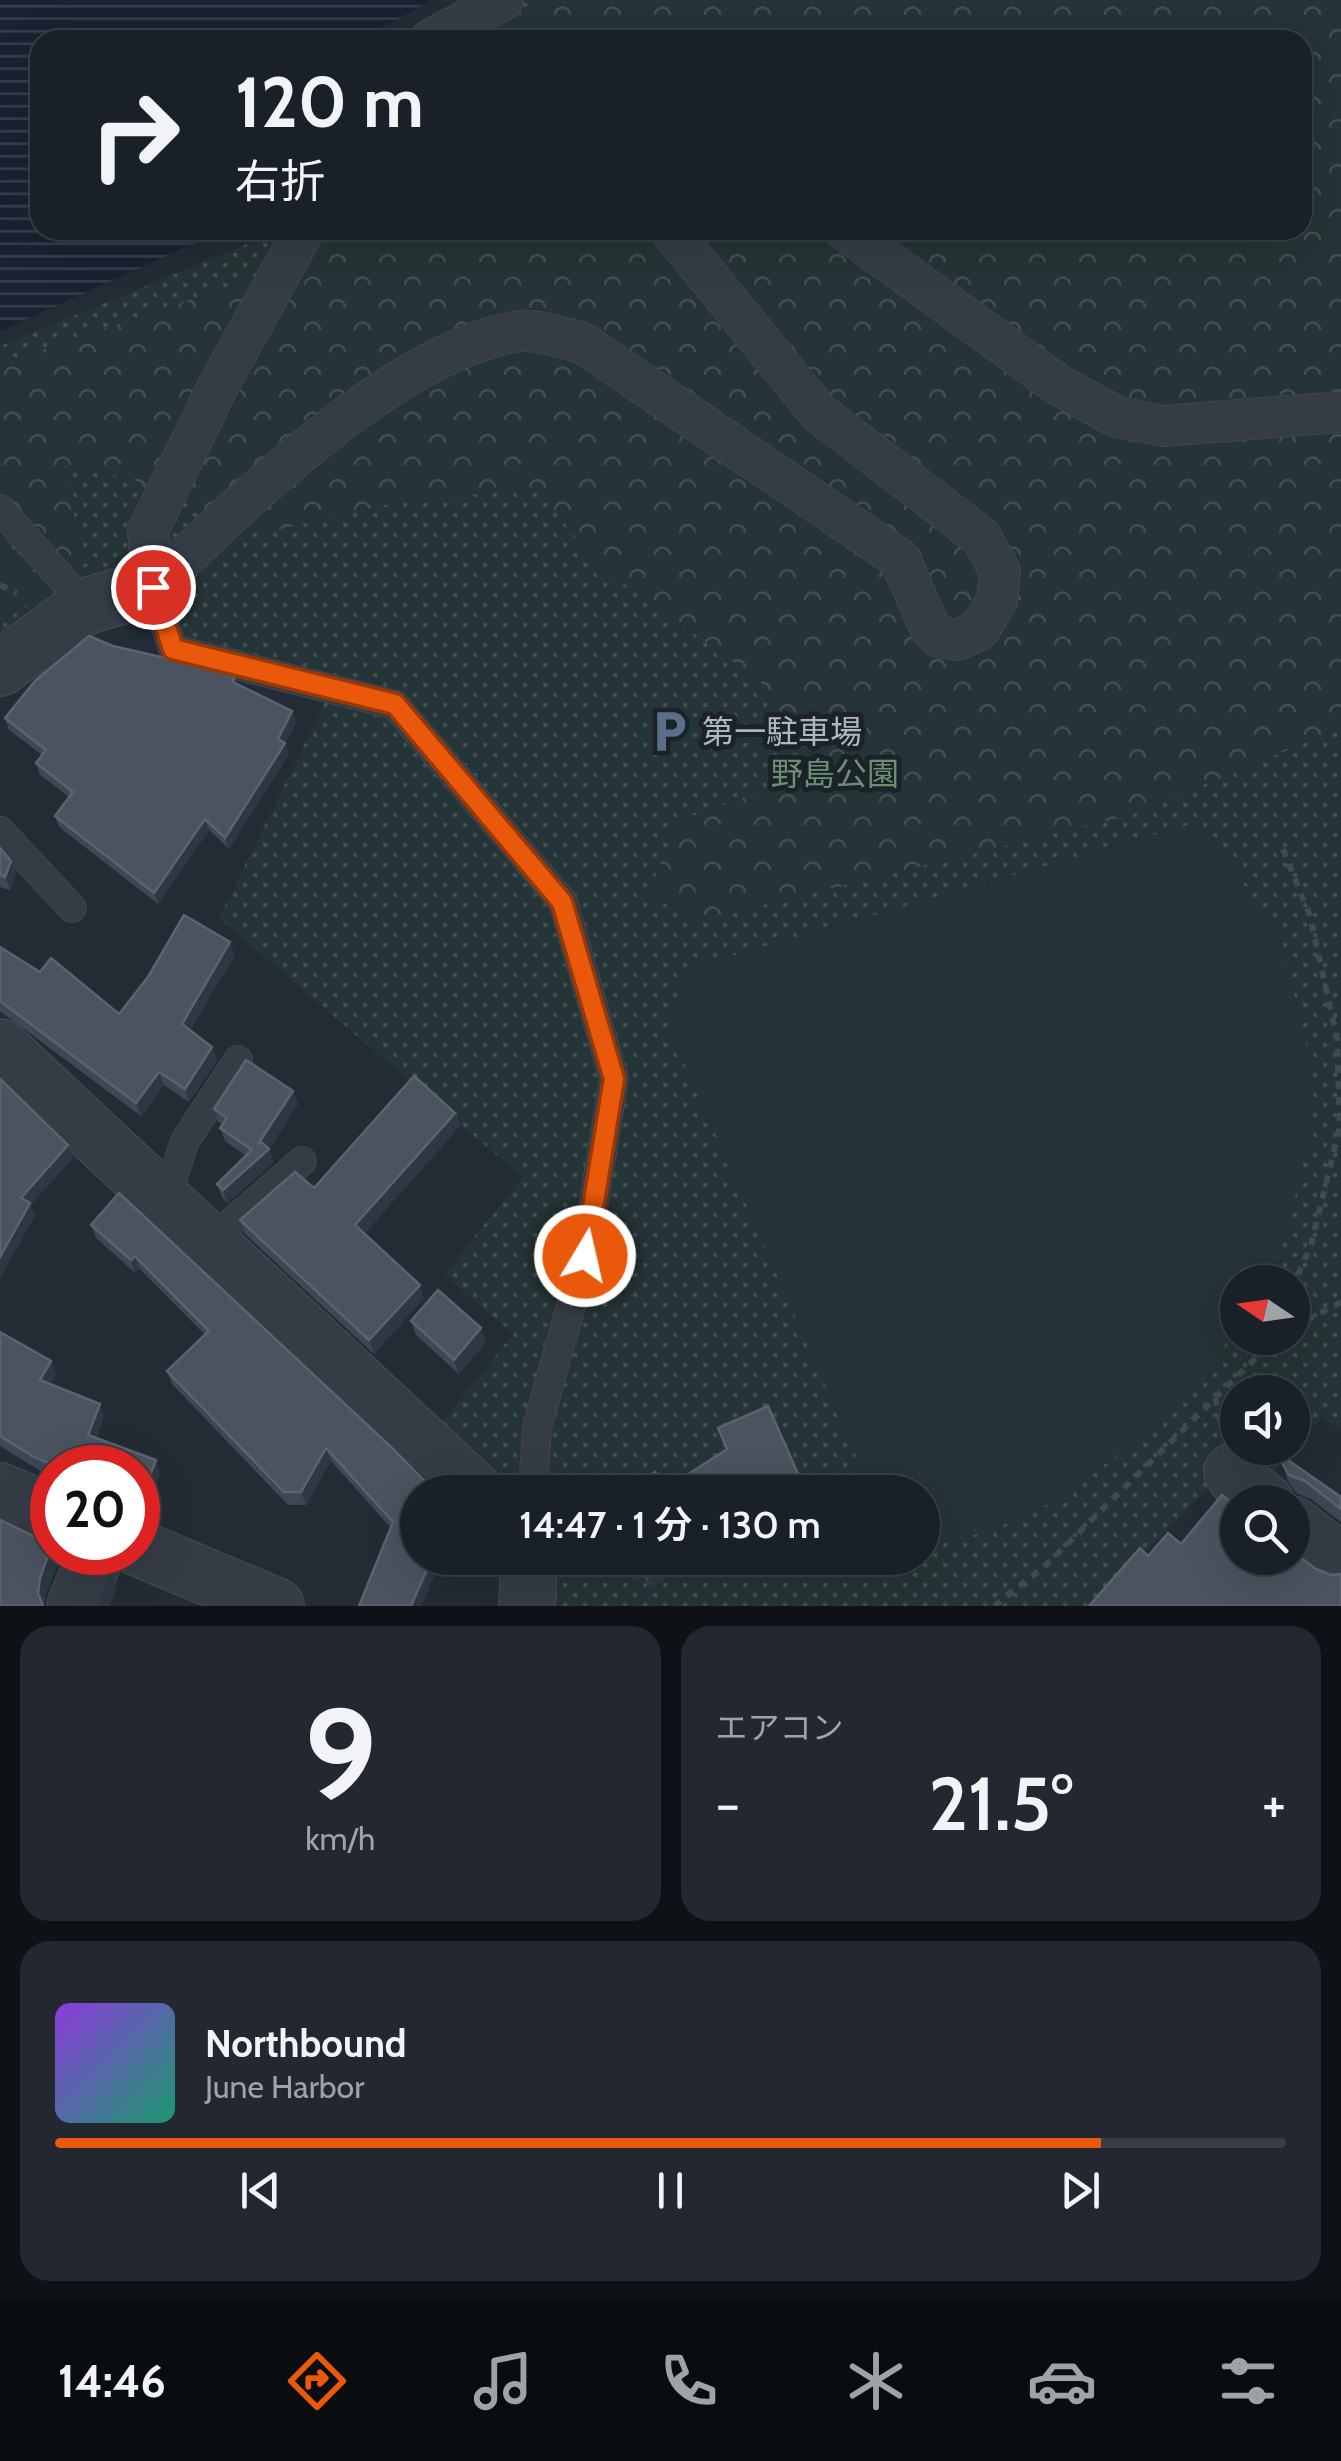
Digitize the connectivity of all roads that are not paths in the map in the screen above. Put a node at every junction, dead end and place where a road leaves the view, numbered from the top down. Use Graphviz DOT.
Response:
graph roads {
  1 [pos="502,0"];
  2 [pos="448,30"];
  3 [pos="298,240"];
  4 [pos="678,240"];
  5 [pos="859,240"];
  6 [pos="1341,412"];
  7 [pos="0,509"];
  8 [pos="153,587"];
  9 [pos="86,606"];
  10 [pos="0,668"];
  11 [pos="0,831"];
  12 [pos="72,908"];
  13 [pos="0,1046"];
  14 [pos="238,1060"];
  15 [pos="302,1161"];
  16 [pos="165,1201"];
  17 [pos="209,1242"];
  18 [pos="458,1475"];
  19 [pos="534,1475"];
  20 [pos="0,1491"];
  21 [pos="30,1504"];
  22 [pos="1310,1538"];
  23 [pos="160,1557"];
  24 [pos="1341,1562"];
  25 [pos="88,1575"];
  26 [pos="529,1575"];
  27 [pos="75,1606"];
  28 [pos="276,1606"];
  29 [pos="528,1606"];
  1 -- 2 [label="street"];
  3 -- 8 [label="street"];
  4 -- 8 [label="street"];
  5 -- 6 [label="street"];
  7 -- 9 [label="lane"];
  8 -- 9 [label="street"];
  8 -- 19 [label="lane"];
  9 -- 10 [label="street"];
  11 -- 12 [label="lane"];
  13 -- 16 [label="street"];
  14 -- 16 [label="lane"];
  15 -- 17 [label="lane"];
  16 -- 17 [label="street"];
  17 -- 18 [label="street"];
  20 -- 21 [label="street"];
  22 -- 24 [label="street"];
  23 -- 28 [label="street"];
  25 -- 27 [label="street"];
  26 -- 29 [label="street"];
}
